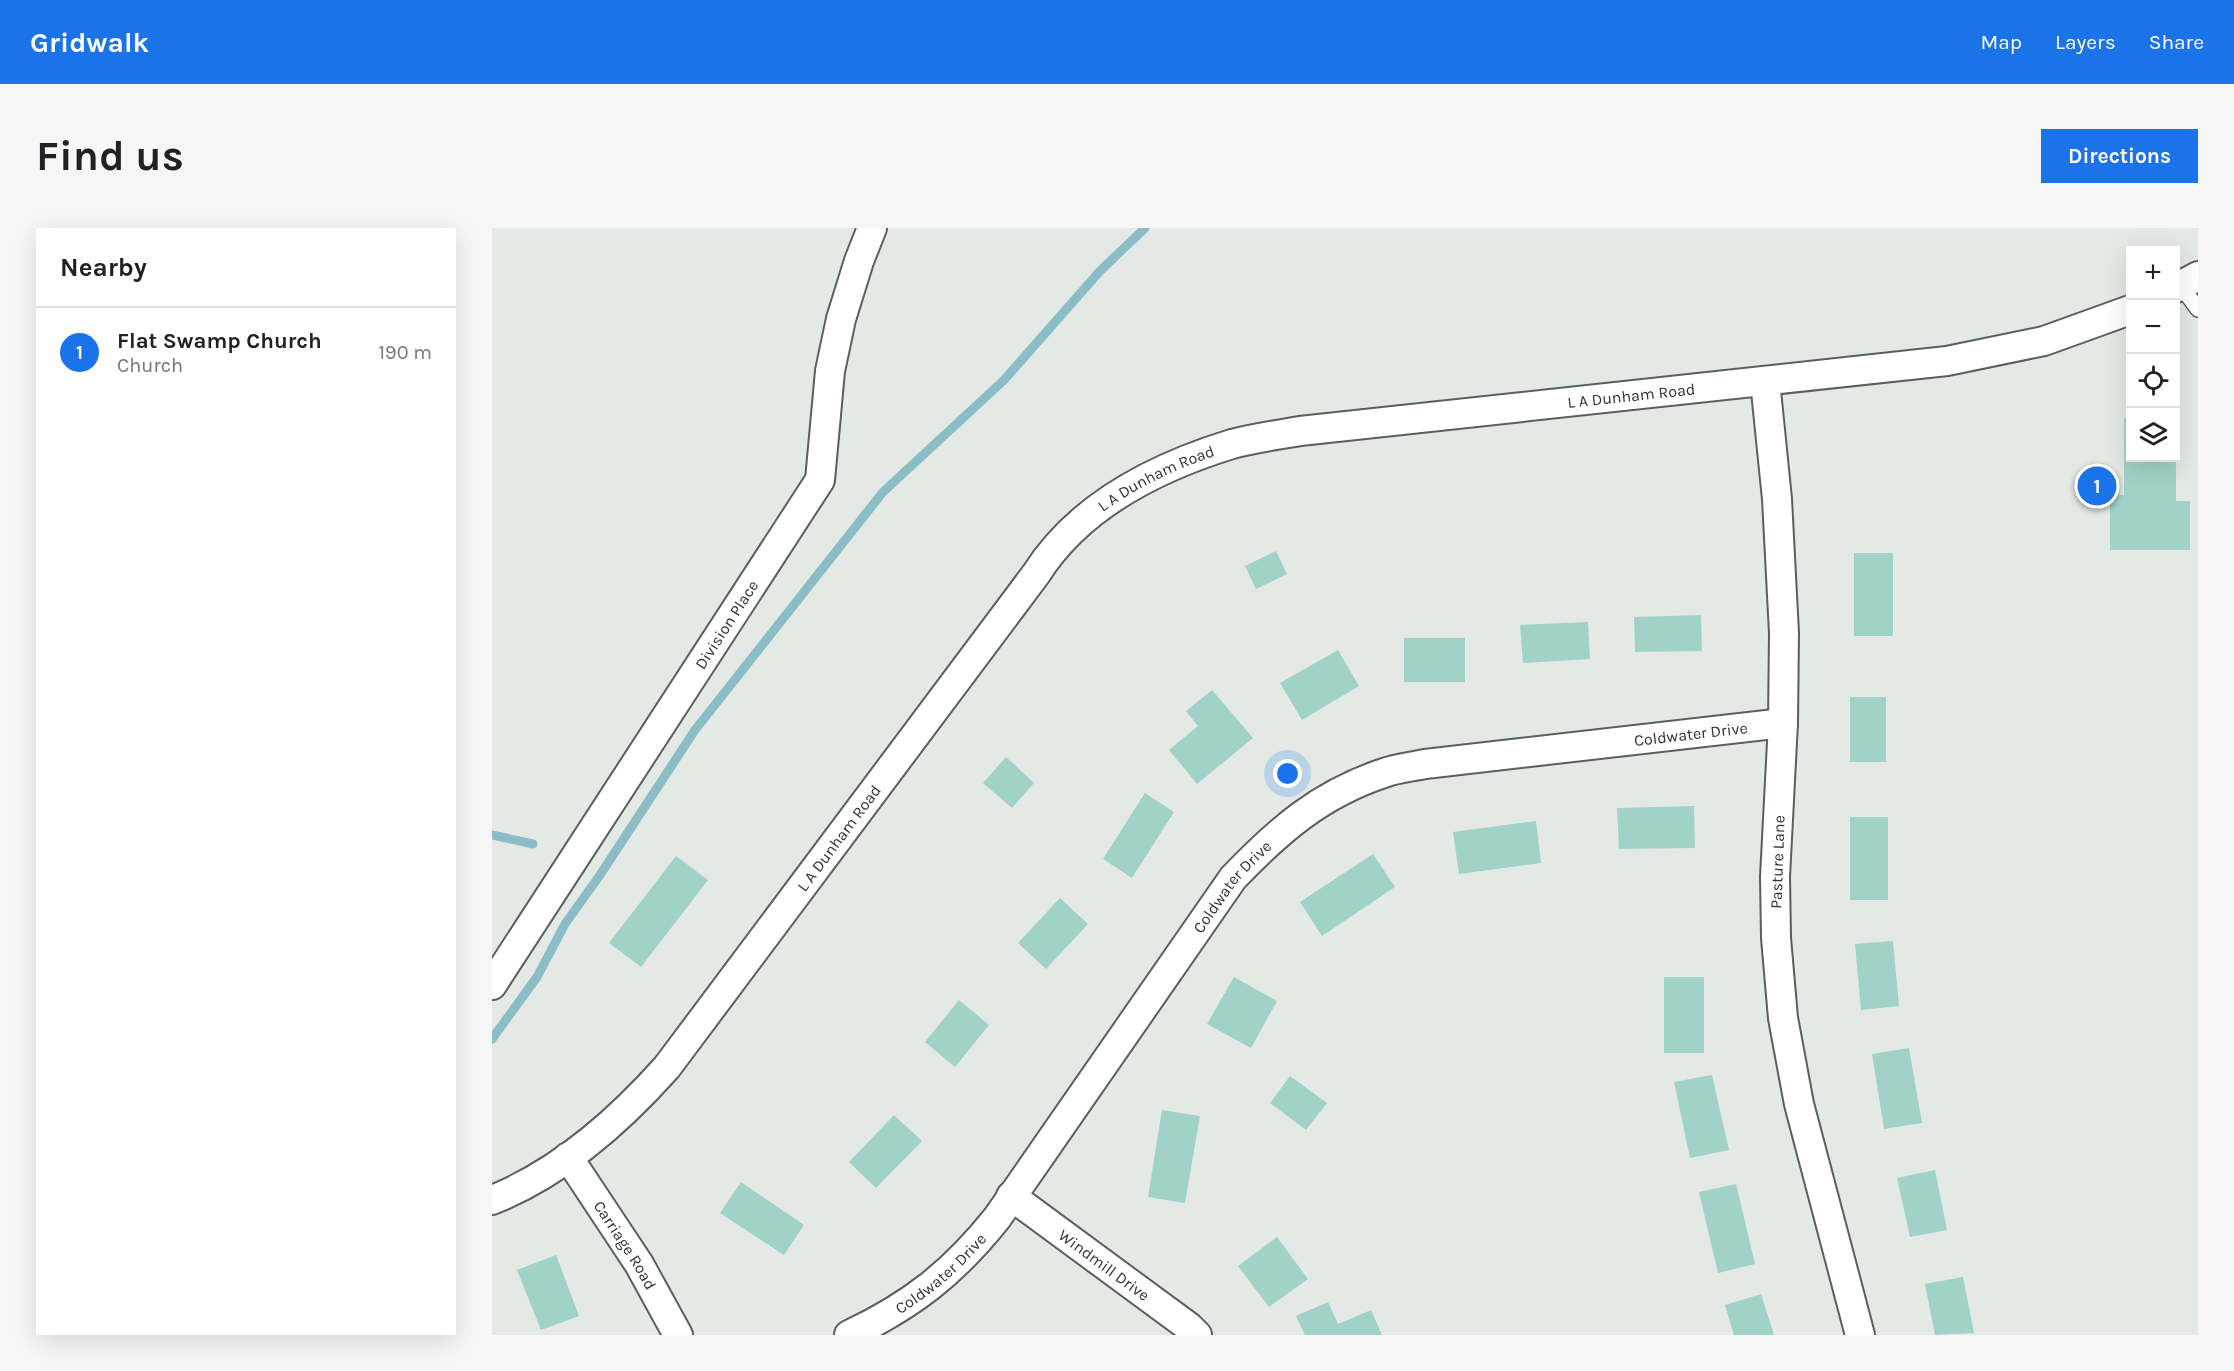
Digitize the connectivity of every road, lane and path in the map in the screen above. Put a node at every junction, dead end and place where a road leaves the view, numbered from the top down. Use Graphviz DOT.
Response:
graph roads {
  1 [pos="872,228"];
  2 [pos="2185,283"];
  3 [pos="2198,309"];
  4 [pos="2126,311"];
  5 [pos="1765,381"];
  6 [pos="1783,723"];
  7 [pos="492,985"];
  8 [pos="568,1157"];
  9 [pos="1011,1196"];
  10 [pos="492,1200"];
  11 [pos="678,1335"];
  12 [pos="849,1335"];
  13 [pos="1197,1335"];
  14 [pos="1860,1335"];
  1 -- 7 [label="street, Division Place"];
  2 -- 3 [label="lane"];
  4 -- 5 [label="street, L A Dunham Road"];
  5 -- 6 [label="street, Pasture Lane"];
  5 -- 8 [label="street, L A Dunham Road"];
  6 -- 9 [label="street, Coldwater Drive"];
  6 -- 14 [label="street, Pasture Lane"];
  8 -- 10 [label="street, L A Dunham Road"];
  8 -- 11 [label="street, Carriage Road"];
  9 -- 12 [label="street, Coldwater Drive"];
  9 -- 13 [label="street, Windmill Drive"];
}
